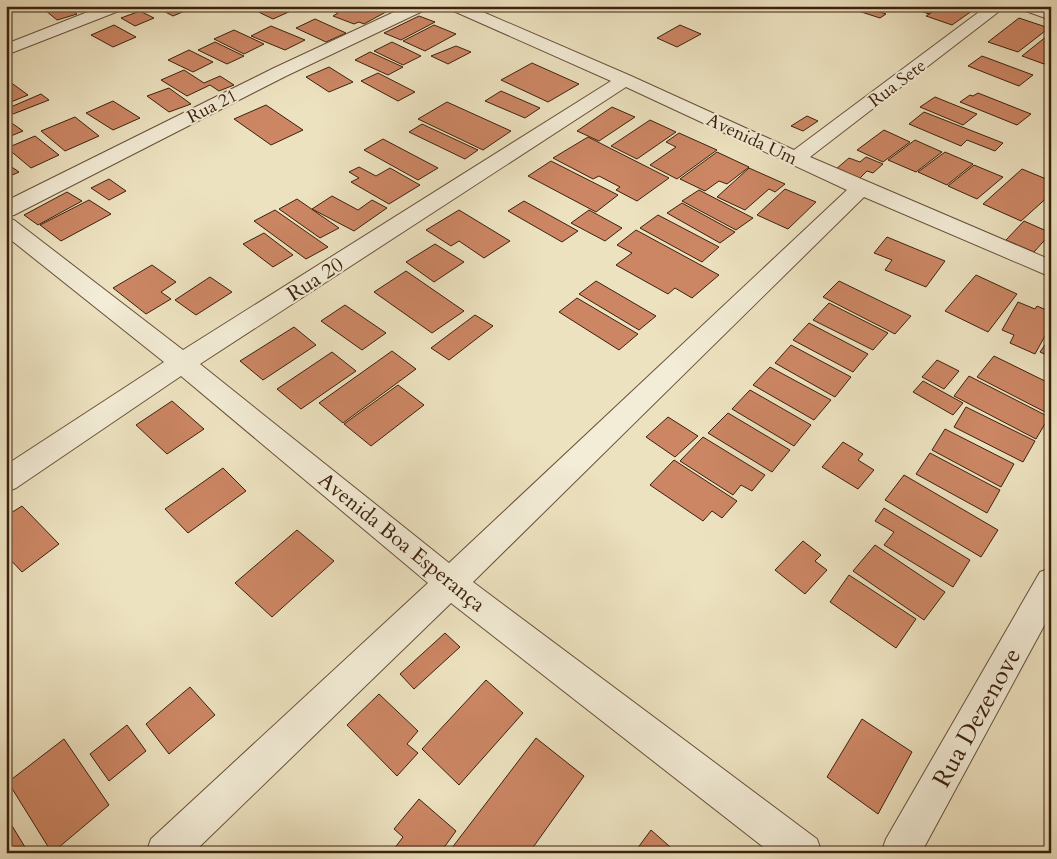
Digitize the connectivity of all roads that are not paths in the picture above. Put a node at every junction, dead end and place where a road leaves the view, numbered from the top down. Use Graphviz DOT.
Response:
graph roads {
  1 [pos="118,6"];
  2 [pos="420,6"];
  3 [pos="455,6"];
  4 [pos="998,6"];
  5 [pos="1026,6"];
  6 [pos="1051,15"];
  7 [pos="6,50"];
  8 [pos="625,80"];
  9 [pos="795,159"];
  10 [pos="861,188"];
  11 [pos="6,210"];
  12 [pos="6,225"];
  13 [pos="1051,269"];
  14 [pos="182,363"];
  15 [pos="6,480"];
  16 [pos="1051,582"];
  17 [pos="450,583"];
  18 [pos="165,853"];
  19 [pos="803,853"];
  20 [pos="900,853"];
  1 -- 7 [label="street"];
  2 -- 11 [label="street, Rua 21"];
  3 -- 8 [label="street, Avenida Um"];
  4 -- 9 [label="street, Rua Sete"];
  5 -- 6 [label="street"];
  8 -- 9 [label="street, Avenida Um"];
  8 -- 14 [label="street, Rua 20"];
  9 -- 10 [label="street, Avenida Um"];
  10 -- 13 [label="street, Avenida Um"];
  10 -- 17 [label="street"];
  12 -- 14 [label="street, Avenida Boa Esperança"];
  14 -- 15 [label="street, Rua 20"];
  14 -- 17 [label="street, Avenida Boa Esperança"];
  16 -- 20 [label="street, Rua Dezenove"];
  17 -- 18 [label="street"];
  17 -- 19 [label="street, Avenida Boa Esperança"];
}
